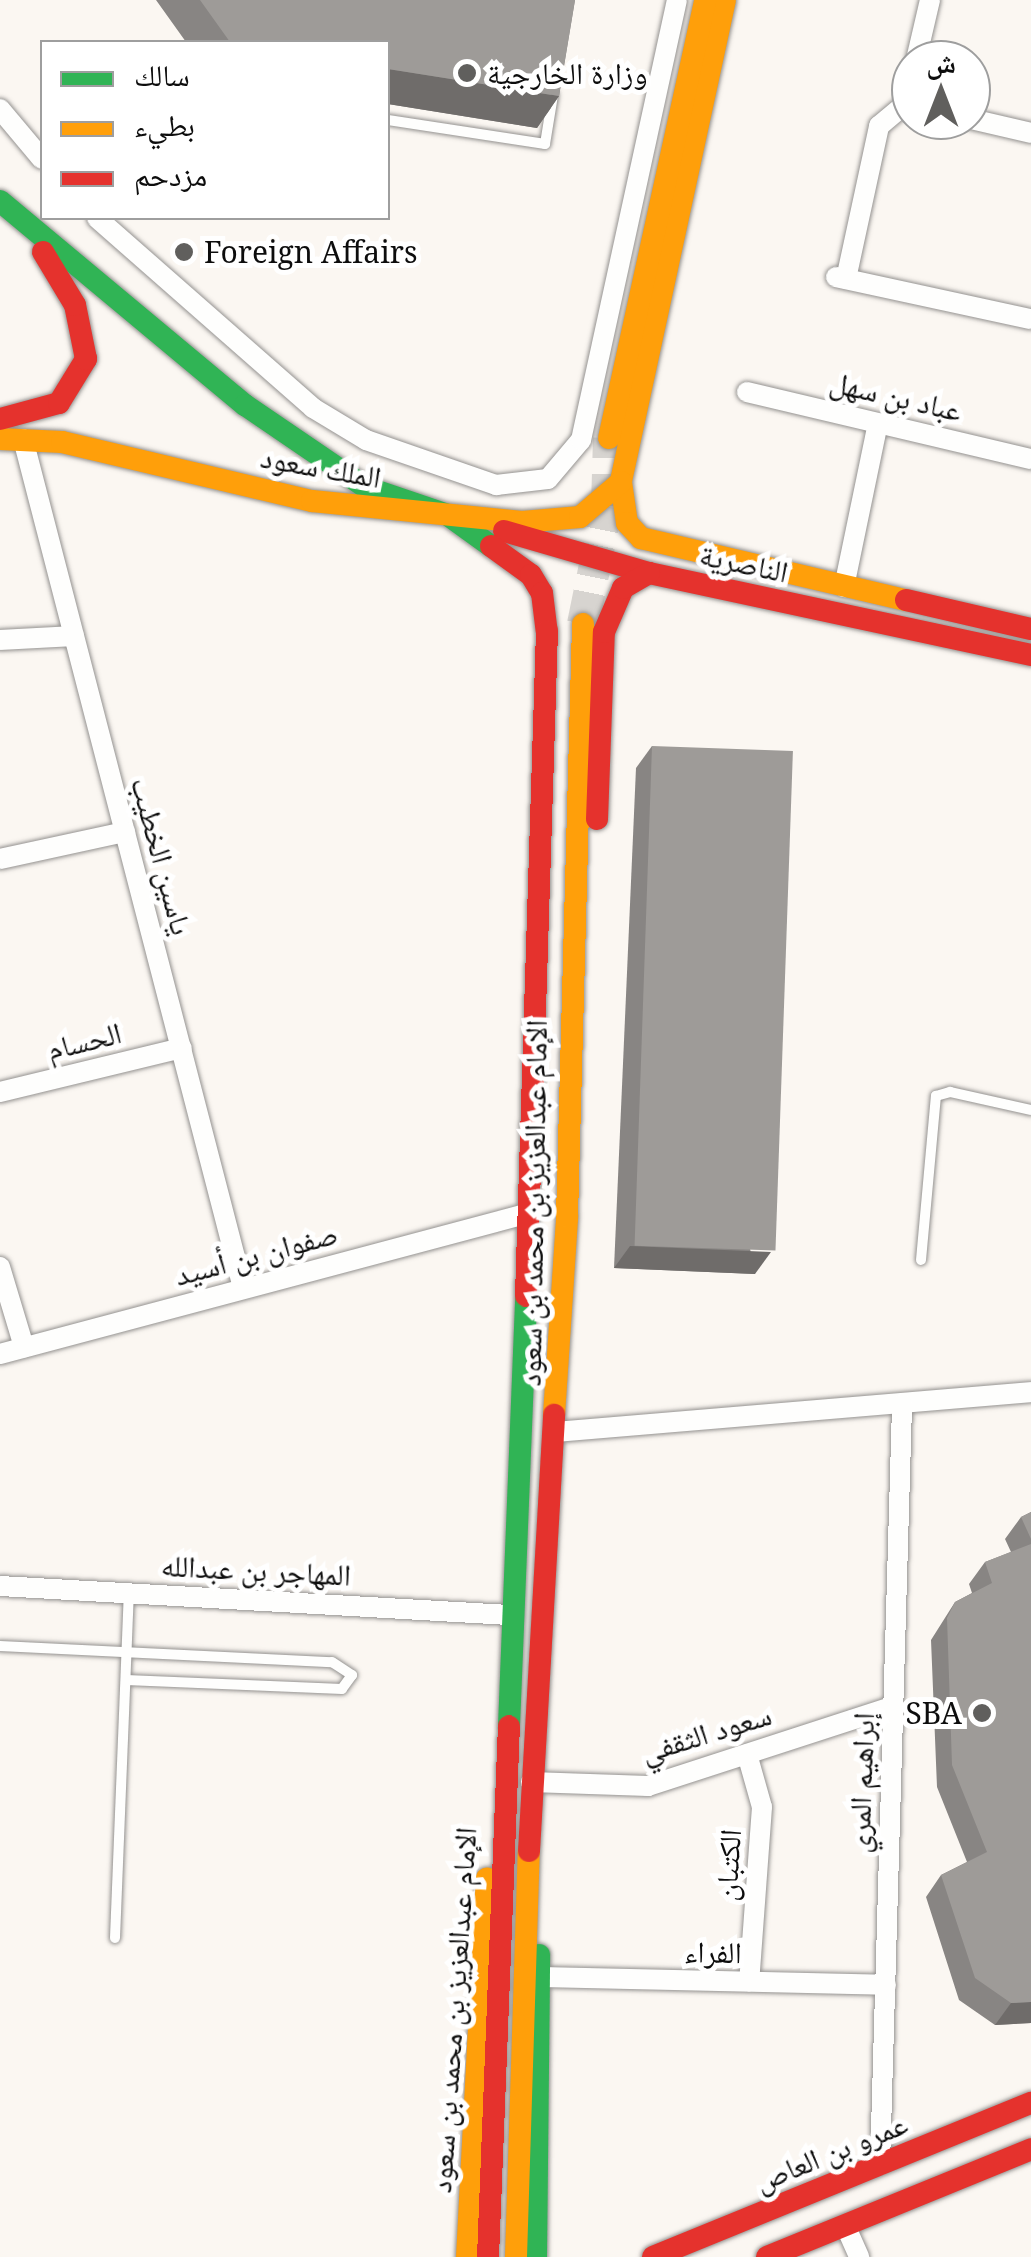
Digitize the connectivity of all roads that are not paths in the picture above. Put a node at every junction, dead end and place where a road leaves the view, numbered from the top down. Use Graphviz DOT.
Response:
graph roads {
  1 [pos="678,0"];
  2 [pos="705,0"];
  3 [pos="724,0"];
  4 [pos="930,0"];
  5 [pos="921,40"];
  6 [pos="556,72"];
  7 [pos="0,109"];
  8 [pos="891,117"];
  9 [pos="390,120"];
  10 [pos="991,123"];
  11 [pos="1031,132"];
  12 [pos="40,158"];
  13 [pos="0,201"];
  14 [pos="104,220"];
  15 [pos="31,231"];
  16 [pos="1031,319"];
  17 [pos="747,392"];
  18 [pos="0,420"];
  19 [pos="878,423"];
  20 [pos="609,438"];
  21 [pos="11,440"];
  22 [pos="1031,458"];
  23 [pos="621,482"];
  24 [pos="448,515"];
  25 [pos="649,573"];
  26 [pos="844,586"];
  27 [pos="582,624"];
  28 [pos="1031,629"];
  29 [pos="74,636"];
  30 [pos="0,640"];
  31 [pos="1031,655"];
  32 [pos="125,832"];
  33 [pos="0,859"];
  34 [pos="182,1048"];
  35 [pos="0,1092"];
  36 [pos="1031,1110"];
  37 [pos="529,1213"];
  38 [pos="567,1218"];
  39 [pos="921,1260"];
  40 [pos="0,1267"];
  41 [pos="242,1288"];
  42 [pos="24,1348"];
  43 [pos="0,1354"];
  44 [pos="1031,1392"];
  45 [pos="902,1404"];
  46 [pos="556,1432"];
  47 [pos="0,1586"];
  48 [pos="130,1593"];
  49 [pos="509,1615"];
  50 [pos="0,1646"];
  51 [pos="127,1650"];
  52 [pos="126,1680"];
  53 [pos="894,1706"];
  54 [pos="747,1754"];
  55 [pos="503,1767"];
  56 [pos="531,1782"];
  57 [pos="115,1938"];
  58 [pos="540,1977"];
  59 [pos="749,1982"];
  60 [pos="886,1986"];
  61 [pos="1031,2103"];
  62 [pos="1031,2149"];
  63 [pos="880,2165"];
  64 [pos="845,2225"];
  65 [pos="708,2234"];
  66 [pos="467,2257"];
  67 [pos="488,2257"];
  68 [pos="516,2257"];
  69 [pos="536,2257"];
  70 [pos="652,2257"];
  71 [pos="716,2257"];
  72 [pos="767,2257"];
  73 [pos="860,2257"];
  1 -- 14 [label="street"];
  2 -- 20 [label="main road"];
  3 -- 23 [label="main road"];
  4 -- 5 [label="street"];
  6 -- 9 [label="lane"];
  7 -- 12 [label="street"];
  8 -- 16 [label="street"];
  10 -- 11 [label="street"];
  13 -- 15 [label="main road"];
  15 -- 18 [label="main road"];
  15 -- 24 [label="main road"];
  17 -- 19 [label="street, عباد بن سهل"];
  19 -- 22 [label="street, عباد بن سهل"];
  19 -- 26 [label="street"];
  21 -- 24 [label="main road, الملك سعود"];
  21 -- 29 [label="street, ياسين الخطيب"];
  23 -- 24 [label="main road, الملك سعود"];
  23 -- 26 [label="main road, الناصرية"];
  24 -- 25 [label="main road, الناصرية"];
  24 -- 37 [label="main road, الإمام عبدالعزيز بن محمد بن سعود"];
  25 -- 31 [label="main road, الناصرية"];
  25 -- 38 [label="main road"];
  26 -- 28 [label="main road, الناصرية"];
  27 -- 38 [label="main road, الإمام عبدالعزيز بن محمد بن سعود"];
  29 -- 30 [label="street"];
  29 -- 32 [label="street, ياسين الخطيب"];
  32 -- 33 [label="street"];
  32 -- 34 [label="street, ياسين الخطيب"];
  34 -- 35 [label="street, الحسام"];
  34 -- 41 [label="street, ياسين الخطيب"];
  36 -- 39 [label="lane"];
  37 -- 41 [label="street, صفوان بن أسيد"];
  37 -- 49 [label="main road, الإمام عبدالعزيز بن محمد بن سعود"];
  38 -- 46 [label="main road, الإمام عبدالعزيز بن محمد بن سعود"];
  40 -- 42 [label="street"];
  41 -- 42 [label="street, صفوان بن أسيد"];
  42 -- 43 [label="street, صفوان بن أسيد"];
  44 -- 45 [label="street"];
  45 -- 46 [label="street"];
  45 -- 53 [label="street, إبراهيم المري"];
  46 -- 56 [label="main road, الإمام عبدالعزيز بن محمد بن سعود"];
  47 -- 48 [label="street, المهاجر بن عبدالله"];
  48 -- 49 [label="street, المهاجر بن عبدالله"];
  48 -- 51 [label="lane"];
  49 -- 55 [label="main road, الإمام عبدالعزيز بن محمد بن سعود"];
  50 -- 51 [label="lane"];
  51 -- 52 [label="lane"];
  51 -- 52 [label="lane"];
  52 -- 57 [label="lane"];
  53 -- 54 [label="street, سعود الثقفي"];
  53 -- 60 [label="street, إبراهيم المري"];
  54 -- 56 [label="street, سعود الثقفي"];
  54 -- 59 [label="street, الكتبان"];
  55 -- 66 [label="main road, الإمام عبدالعزيز بن محمد بن سعود"];
  55 -- 67 [label="main road, الإمام عبدالعزيز بن محمد بن سعود"];
  56 -- 58 [label="main road, الإمام عبدالعزيز بن محمد بن سعود"];
  56 -- 68 [label="main road, الإمام عبدالعزيز بن محمد بن سعود"];
  58 -- 59 [label="street, الفراء"];
  58 -- 69 [label="main road, الإمام عبدالعزيز بن محمد بن سعود"];
  59 -- 60 [label="street, الفراء"];
  60 -- 63 [label="street, إبراهيم المري"];
  61 -- 63 [label="main road, عمرو بن العاص"];
  62 -- 64 [label="main road"];
  63 -- 65 [label="main road, عمرو بن العاص"];
  64 -- 72 [label="main road"];
  64 -- 73 [label="street"];
  65 -- 70 [label="main road, عمرو بن العاص"];
  65 -- 71 [label="main road"];
}
